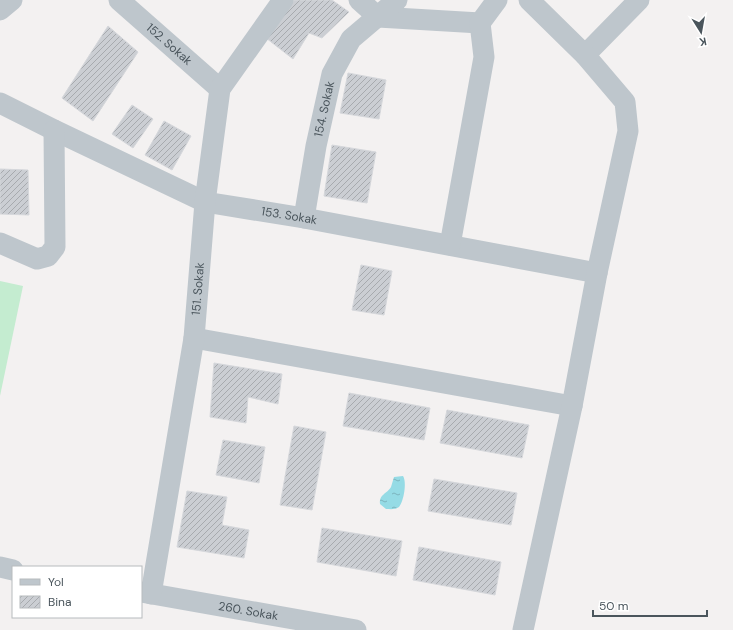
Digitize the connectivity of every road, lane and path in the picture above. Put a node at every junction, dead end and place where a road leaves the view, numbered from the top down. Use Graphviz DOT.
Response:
graph roads {
  1 [pos="119,0"];
  2 [pos="283,0"];
  3 [pos="359,0"];
  4 [pos="397,0"];
  5 [pos="497,0"];
  6 [pos="529,0"];
  7 [pos="639,0"];
  8 [pos="378,17"];
  9 [pos="480,23"];
  10 [pos="585,55"];
  11 [pos="220,89"];
  12 [pos="0,103"];
  13 [pos="54,130"];
  14 [pos="205,202"];
  15 [pos="304,218"];
  16 [pos="0,242"];
  17 [pos="450,245"];
  18 [pos="597,273"];
  19 [pos="194,338"];
  20 [pos="572,406"];
  21 [pos="0,567"];
  22 [pos="12,570"];
  23 [pos="146,593"];
  24 [pos="290,624"];
  25 [pos="356,630"];
  26 [pos="523,630"];
  1 -- 11 [label="street, 152. Sokak"];
  2 -- 11 [label="street, 151. Sokak"];
  3 -- 8 [label="street"];
  4 -- 8 [label="street, 154. Sokak"];
  5 -- 9 [label="street"];
  6 -- 10 [label="street"];
  7 -- 10 [label="street"];
  8 -- 9 [label="street"];
  8 -- 15 [label="street, 154. Sokak"];
  9 -- 17 [label="street"];
  10 -- 18 [label="street"];
  11 -- 14 [label="street, 151. Sokak"];
  12 -- 13 [label="street, 153. Sokak"];
  13 -- 14 [label="street, 153. Sokak"];
  13 -- 16 [label="street"];
  14 -- 15 [label="street, 153. Sokak"];
  14 -- 19 [label="street, 151. Sokak"];
  15 -- 17 [label="street, 153. Sokak"];
  17 -- 18 [label="street, 153. Sokak"];
  18 -- 20 [label="street"];
  19 -- 20 [label="street"];
  19 -- 23 [label="street, 151. Sokak"];
  20 -- 26 [label="street"];
  21 -- 22 [label="street"];
  23 -- 24 [label="street, 260. Sokak"];
  24 -- 25 [label="street, 260. Sokak"];
}
